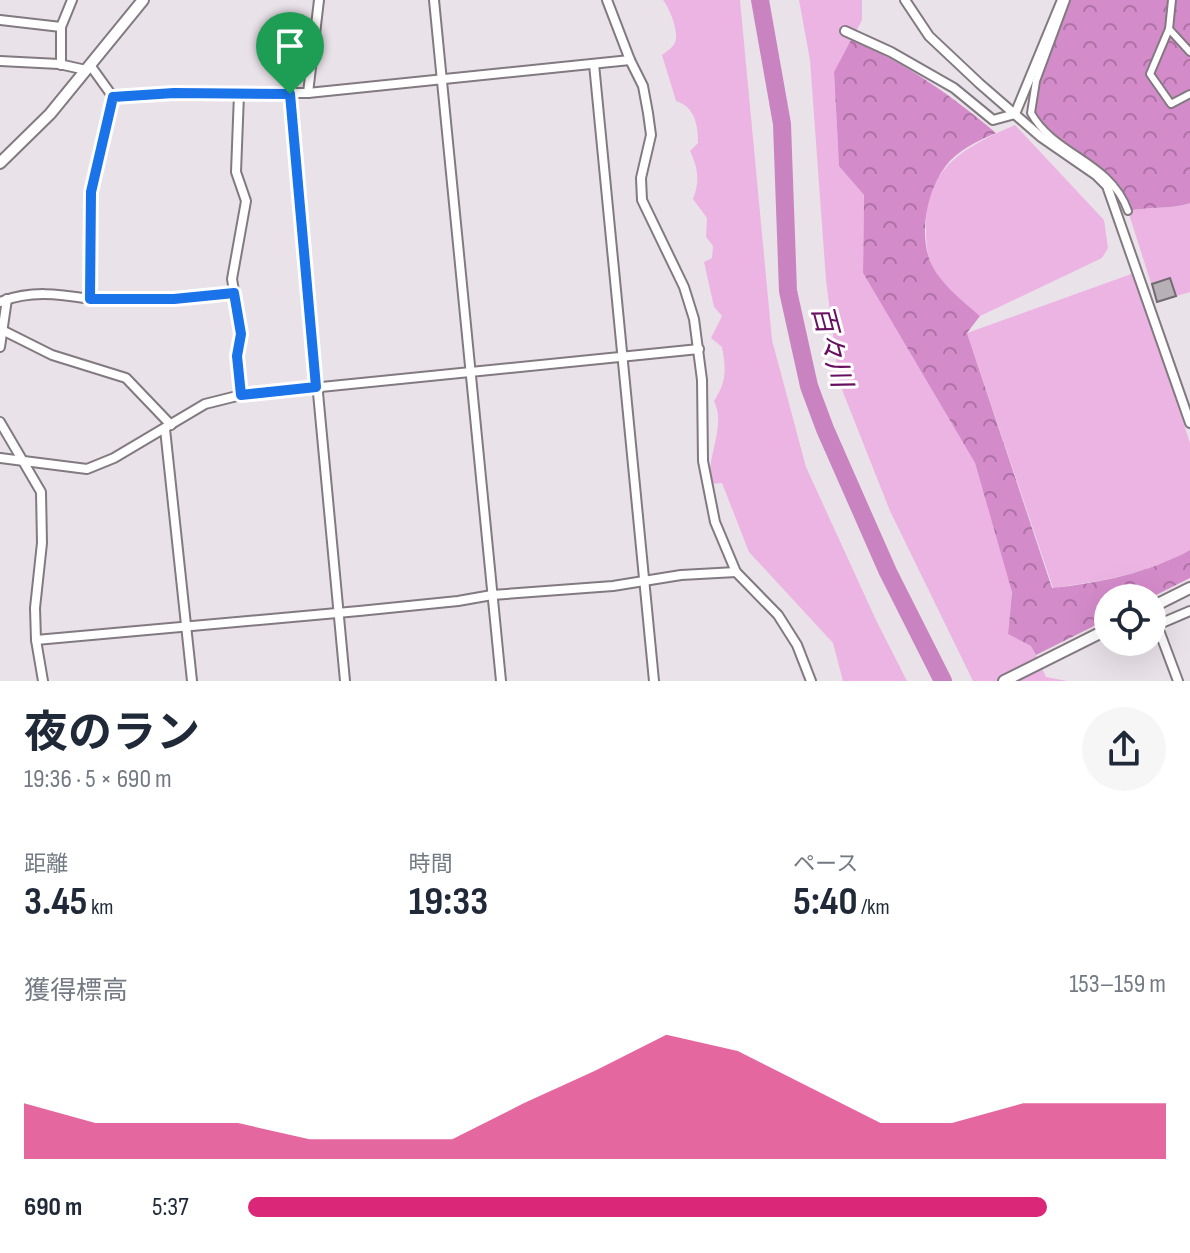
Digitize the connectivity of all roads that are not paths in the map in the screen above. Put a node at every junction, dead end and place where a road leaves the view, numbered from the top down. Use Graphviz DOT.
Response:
graph roads {
  1 [pos="72,0"];
  2 [pos="143,0"];
  3 [pos="319,0"];
  4 [pos="434,0"];
  5 [pos="607,0"];
  6 [pos="905,0"];
  7 [pos="1064,0"];
  8 [pos="1172,0"];
  9 [pos="0,20"];
  10 [pos="61,27"];
  11 [pos="1169,29"];
  12 [pos="845,31"];
  13 [pos="1190,52"];
  14 [pos="630,60"];
  15 [pos="0,61"];
  16 [pos="594,64"];
  17 [pos="61,65"];
  18 [pos="88,67"];
  19 [pos="443,79"];
  20 [pos="308,93"];
  21 [pos="239,94"];
  22 [pos="290,94"];
  23 [pos="1190,94"];
  24 [pos="113,97"];
  25 [pos="1015,114"];
  26 [pos="0,163"];
  27 [pos="1128,211"];
  28 [pos="234,293"];
  29 [pos="90,299"];
  30 [pos="4,300"];
  31 [pos="4,331"];
  32 [pos="0,347"];
  33 [pos="699,349"];
  34 [pos="621,357"];
  35 [pos="470,373"];
  36 [pos="316,387"];
  37 [pos="1185,394"];
  38 [pos="241,395"];
  39 [pos="0,422"];
  40 [pos="1190,423"];
  41 [pos="168,427"];
  42 [pos="0,458"];
  43 [pos="24,461"];
  44 [pos="736,572"];
  45 [pos="645,581"];
  46 [pos="1190,588"];
  47 [pos="492,595"];
  48 [pos="1166,600"];
  49 [pos="1190,611"];
  50 [pos="338,613"];
  51 [pos="186,625"];
  52 [pos="1094,636"];
  53 [pos="36,640"];
  54 [pos="43,681"];
  55 [pos="192,681"];
  56 [pos="345,681"];
  57 [pos="501,681"];
  58 [pos="654,681"];
  59 [pos="811,681"];
  60 [pos="1004,681"];
  61 [pos="1178,681"];
  1 -- 10 [label="street"];
  2 -- 18 [label="street"];
  3 -- 20 [label="street"];
  4 -- 19 [label="street"];
  5 -- 14 [label="street"];
  6 -- 25 [label="street"];
  7 -- 25 [label="street"];
  7 -- 27 [label="street"];
  8 -- 11 [label="street"];
  9 -- 10 [label="street"];
  10 -- 17 [label="street"];
  11 -- 13 [label="street"];
  11 -- 23 [label="street"];
  12 -- 25 [label="street"];
  14 -- 16 [label="street"];
  14 -- 33 [label="street"];
  15 -- 17 [label="street"];
  16 -- 19 [label="street"];
  16 -- 34 [label="street"];
  17 -- 18 [label="street"];
  18 -- 24 [label="street"];
  18 -- 26 [label="street"];
  19 -- 20 [label="street"];
  19 -- 35 [label="street"];
  20 -- 22 [label="street"];
  21 -- 22 [label="street"];
  21 -- 24 [label="street"];
  21 -- 28 [label="street"];
  22 -- 36 [label="street"];
  24 -- 29 [label="street"];
  25 -- 37 [label="street"];
  28 -- 29 [label="street"];
  28 -- 38 [label="street"];
  29 -- 30 [label="street"];
  30 -- 31 [label="street"];
  31 -- 32 [label="street"];
  31 -- 41 [label="street"];
  33 -- 34 [label="street"];
  33 -- 44 [label="street"];
  34 -- 35 [label="street"];
  34 -- 45 [label="street"];
  35 -- 36 [label="street"];
  35 -- 47 [label="street"];
  36 -- 38 [label="street"];
  36 -- 50 [label="street"];
  37 -- 40 [label="street"];
  38 -- 41 [label="street"];
  39 -- 43 [label="street"];
  41 -- 43 [label="street"];
  41 -- 51 [label="street"];
  42 -- 43 [label="street"];
  43 -- 53 [label="street"];
  44 -- 45 [label="street"];
  44 -- 59 [label="street"];
  45 -- 47 [label="street"];
  45 -- 58 [label="street"];
  46 -- 48 [label="street"];
  47 -- 50 [label="street"];
  47 -- 57 [label="street"];
  49 -- 61 [label="street"];
  50 -- 51 [label="street"];
  50 -- 56 [label="street"];
  51 -- 53 [label="street"];
  51 -- 55 [label="street"];
  52 -- 60 [label="street"];
  53 -- 54 [label="street"];
}
